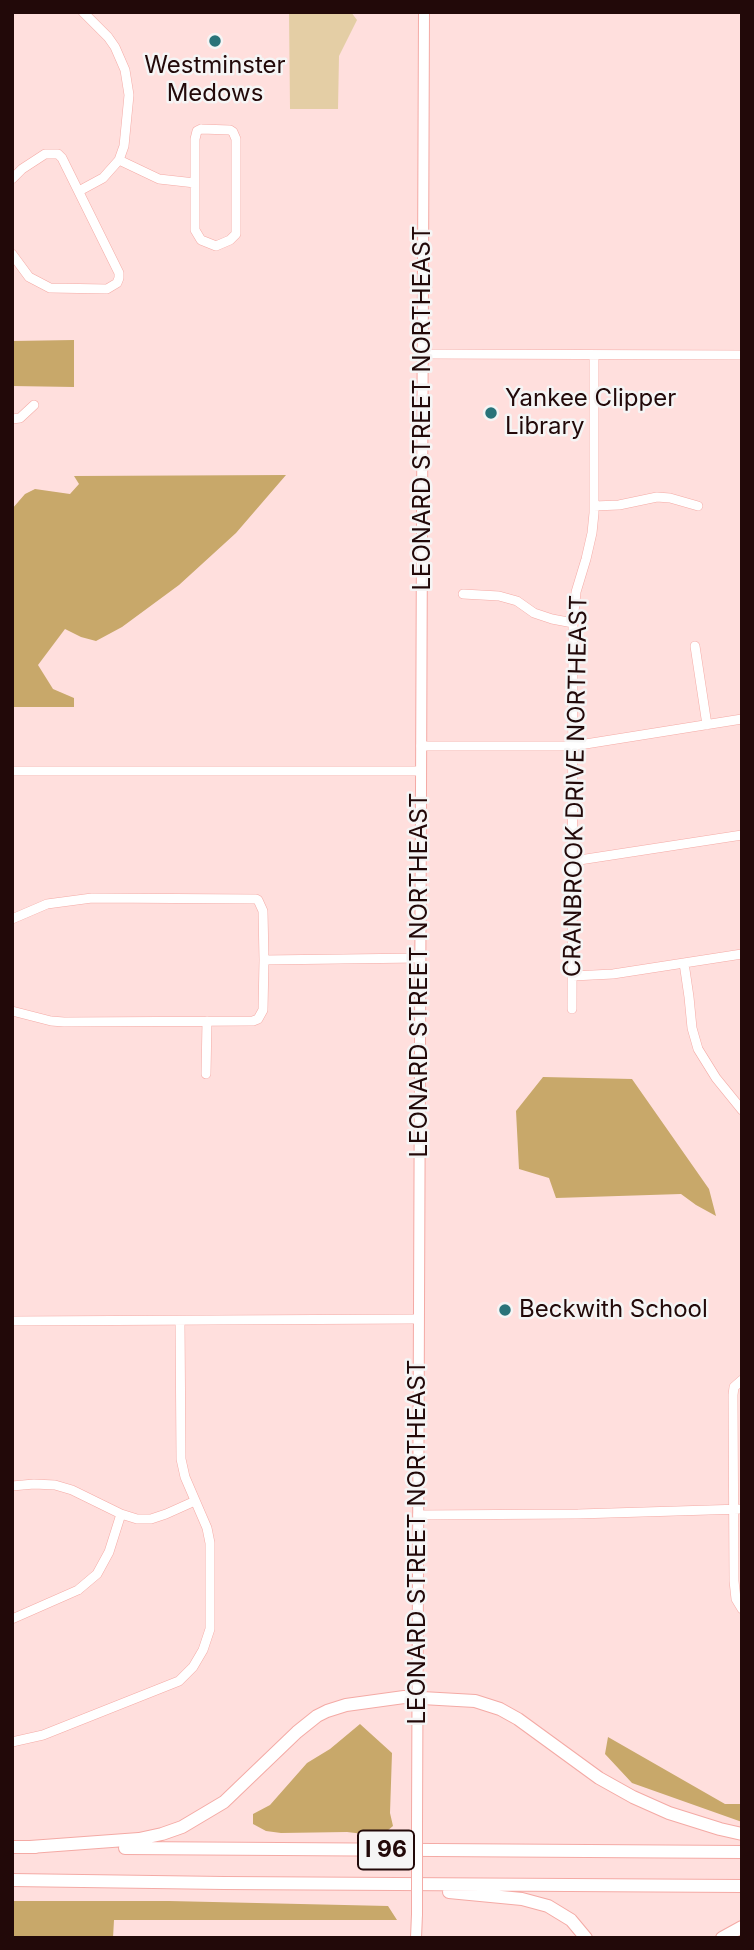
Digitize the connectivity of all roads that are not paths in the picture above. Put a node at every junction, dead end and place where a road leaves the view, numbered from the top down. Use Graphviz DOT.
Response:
graph roads {
  1 [pos="83,12"];
  2 [pos="424,12"];
  3 [pos="119,160"];
  4 [pos="12,179"];
  5 [pos="195,183"];
  6 [pos="79,191"];
  7 [pos="12,254"];
  8 [pos="422,354"];
  9 [pos="594,355"];
  10 [pos="742,355"];
  11 [pos="34,405"];
  12 [pos="12,419"];
  13 [pos="594,506"];
  14 [pos="698,506"];
  15 [pos="463,594"];
  16 [pos="573,623"];
  17 [pos="695,646"];
  18 [pos="742,719"];
  19 [pos="707,725"];
  20 [pos="421,746"];
  21 [pos="573,746"];
  22 [pos="12,771"];
  23 [pos="421,771"];
  24 [pos="742,835"];
  25 [pos="573,861"];
  26 [pos="12,919"];
  27 [pos="742,954"];
  28 [pos="420,958"];
  29 [pos="264,960"];
  30 [pos="684,964"];
  31 [pos="573,976"];
  32 [pos="572,1009"];
  33 [pos="12,1010"];
  34 [pos="207,1021"];
  35 [pos="206,1074"];
  36 [pos="742,1110"];
  37 [pos="418,1319"];
  38 [pos="12,1321"];
  39 [pos="180,1321"];
  40 [pos="739,1382"];
  41 [pos="12,1486"];
  42 [pos="195,1501"];
  43 [pos="738,1509"];
  44 [pos="121,1514"];
  45 [pos="418,1515"];
  46 [pos="742,1609"];
  47 [pos="12,1619"];
  48 [pos="417,1697"];
  49 [pos="12,1742"];
  50 [pos="742,1834"];
  51 [pos="12,1847"];
  52 [pos="30,1847"];
  53 [pos="742,1852"];
  54 [pos="12,1880"];
  55 [pos="358,1884"];
  56 [pos="742,1886"];
  57 [pos="742,1927"];
  58 [pos="416,1938"];
  59 [pos="586,1938"];
  60 [pos="722,1938"];
  1 -- 3 [label="street"];
  2 -- 8 [label="main road, LEONARD STREET NORTHEAST"];
  3 -- 5 [label="street"];
  3 -- 6 [label="street"];
  4 -- 6 [label="street"];
  5 -- 5 [label="street"];
  6 -- 7 [label="street"];
  8 -- 9 [label="street"];
  8 -- 20 [label="main road, LEONARD STREET NORTHEAST"];
  9 -- 10 [label="street"];
  9 -- 13 [label="street, CRANBROOK DRIVE NORTHEAST"];
  11 -- 12 [label="street"];
  13 -- 14 [label="street"];
  13 -- 16 [label="street, CRANBROOK DRIVE NORTHEAST"];
  15 -- 16 [label="street"];
  16 -- 21 [label="street, CRANBROOK DRIVE NORTHEAST"];
  17 -- 19 [label="street"];
  18 -- 19 [label="street"];
  19 -- 21 [label="street"];
  20 -- 21 [label="street"];
  20 -- 23 [label="main road, LEONARD STREET NORTHEAST"];
  21 -- 25 [label="street, CRANBROOK DRIVE NORTHEAST"];
  22 -- 23 [label="street"];
  23 -- 28 [label="main road, LEONARD STREET NORTHEAST"];
  24 -- 25 [label="street"];
  25 -- 31 [label="street, CRANBROOK DRIVE NORTHEAST"];
  26 -- 29 [label="street"];
  27 -- 30 [label="street"];
  28 -- 29 [label="street"];
  28 -- 37 [label="main road, LEONARD STREET NORTHEAST"];
  29 -- 34 [label="street"];
  30 -- 31 [label="street"];
  30 -- 36 [label="street"];
  31 -- 32 [label="street, CRANBROOK DRIVE NORTHEAST"];
  33 -- 34 [label="street"];
  34 -- 35 [label="street"];
  37 -- 39 [label="street"];
  37 -- 45 [label="main road, LEONARD STREET NORTHEAST"];
  38 -- 39 [label="street"];
  39 -- 42 [label="street"];
  40 -- 43 [label="street"];
  41 -- 44 [label="street"];
  42 -- 44 [label="street"];
  42 -- 49 [label="street"];
  43 -- 45 [label="street"];
  43 -- 46 [label="street"];
  44 -- 47 [label="street"];
  45 -- 48 [label="main road, LEONARD STREET NORTHEAST"];
  48 -- 50 [label="highway"];
  48 -- 52 [label="highway"];
  48 -- 58 [label="main road, LEONARD STREET NORTHEAST, bridge"];
  51 -- 52 [label="highway, I 96"];
  52 -- 53 [label="highway, I 96"];
  54 -- 55 [label="highway, I 96"];
  55 -- 56 [label="highway, I 96"];
  55 -- 59 [label="highway"];
  57 -- 60 [label="highway"];
}
